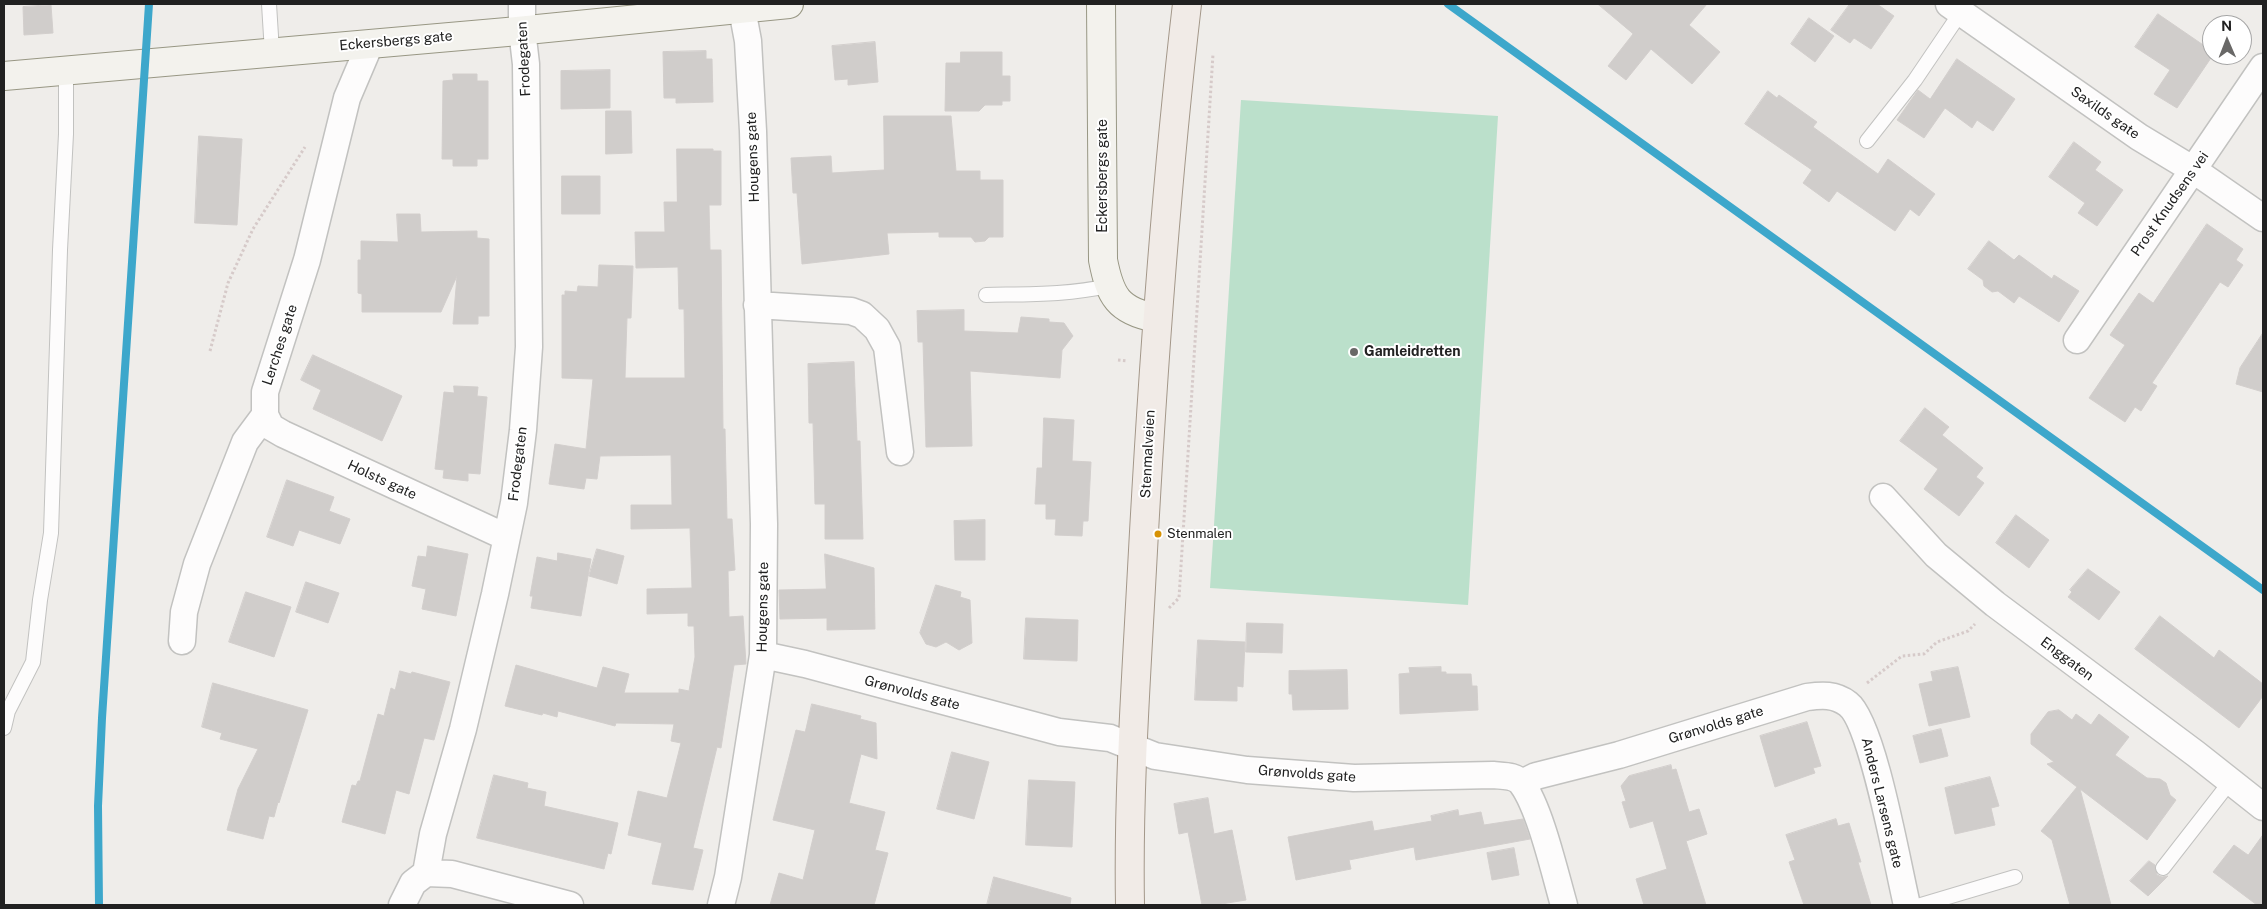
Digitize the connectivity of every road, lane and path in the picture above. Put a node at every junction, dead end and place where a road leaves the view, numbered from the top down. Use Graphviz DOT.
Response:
graph roads {
  1 [pos="269,4"];
  2 [pos="789,4"];
  3 [pos="1101,4"];
  4 [pos="1187,4"];
  5 [pos="1955,8"];
  6 [pos="742,9"];
  7 [pos="522,17"];
  8 [pos="370,44"];
  9 [pos="272,52"];
  10 [pos="1213,52"];
  11 [pos="2263,67"];
  12 [pos="66,71"];
  13 [pos="4,76"];
  14 [pos="1867,141"];
  15 [pos="309,142"];
  16 [pos="2192,169"];
  17 [pos="2263,218"];
  18 [pos="1108,286"];
  19 [pos="986,295"];
  20 [pos="756,305"];
  21 [pos="1156,318"];
  22 [pos="2077,340"];
  23 [pos="210,352"];
  24 [pos="264,415"];
  25 [pos="900,452"];
  26 [pos="1883,497"];
  27 [pos="506,537"];
  28 [pos="1995,604"];
  29 [pos="1165,612"];
  30 [pos="182,641"];
  31 [pos="763,655"];
  32 [pos="1856,694"];
  33 [pos="4,728"];
  34 [pos="1133,747"];
  35 [pos="2230,782"];
  36 [pos="1522,783"];
  37 [pos="2263,807"];
  38 [pos="2163,868"];
  39 [pos="426,873"];
  40 [pos="2015,877"];
  41 [pos="402,905"];
  42 [pos="570,905"];
  43 [pos="721,905"];
  44 [pos="1130,905"];
  45 [pos="1564,905"];
  46 [pos="1907,905"];
  47 [pos="1921,905"];
  1 -- 9 [label="lane"];
  2 -- 6 [label="main road, Eckersbergs gate"];
  3 -- 18 [label="main road, Eckersbergs gate"];
  4 -- 21 [label="main road, Stenmalveien"];
  5 -- 14 [label="lane"];
  5 -- 16 [label="street, Saxilds gate"];
  6 -- 7 [label="main road, Eckersbergs gate"];
  6 -- 20 [label="street, Hougens gate"];
  7 -- 8 [label="main road, Eckersbergs gate"];
  7 -- 27 [label="street, Frodegaten"];
  8 -- 9 [label="main road, Eckersbergs gate"];
  8 -- 24 [label="street, Lerches gate"];
  9 -- 12 [label="main road, Eckersbergs gate"];
  10 -- 29 [label="path"];
  11 -- 16 [label="street, Prost Knudsens vei"];
  12 -- 13 [label="main road, Eckersbergs gate"];
  12 -- 33 [label="lane"];
  15 -- 23 [label="path"];
  16 -- 17 [label="street, Saxilds gate"];
  16 -- 22 [label="street, Prost Knudsens vei"];
  18 -- 19 [label="lane"];
  18 -- 21 [label="main road, Eckersbergs gate"];
  20 -- 25 [label="street"];
  20 -- 31 [label="street, Hougens gate"];
  21 -- 34 [label="main road, Stenmalveien"];
  24 -- 27 [label="street, Holsts gate"];
  24 -- 30 [label="street"];
  26 -- 28 [label="street, Enggaten"];
  27 -- 39 [label="street, Frodegaten"];
  28 -- 32 [label="path"];
  28 -- 35 [label="street, Enggaten"];
  31 -- 34 [label="street, Grønvolds gate"];
  31 -- 43 [label="street, Hougens gate"];
  32 -- 36 [label="street, Grønvolds gate"];
  32 -- 46 [label="street, Anders Larsens gate"];
  34 -- 36 [label="street, Grønvolds gate"];
  34 -- 44 [label="main road, Stenmalveien"];
  35 -- 37 [label="street, Enggaten"];
  35 -- 38 [label="lane"];
  36 -- 45 [label="street"];
  39 -- 41 [label="street"];
  39 -- 42 [label="street"];
  40 -- 47 [label="lane"];
}
